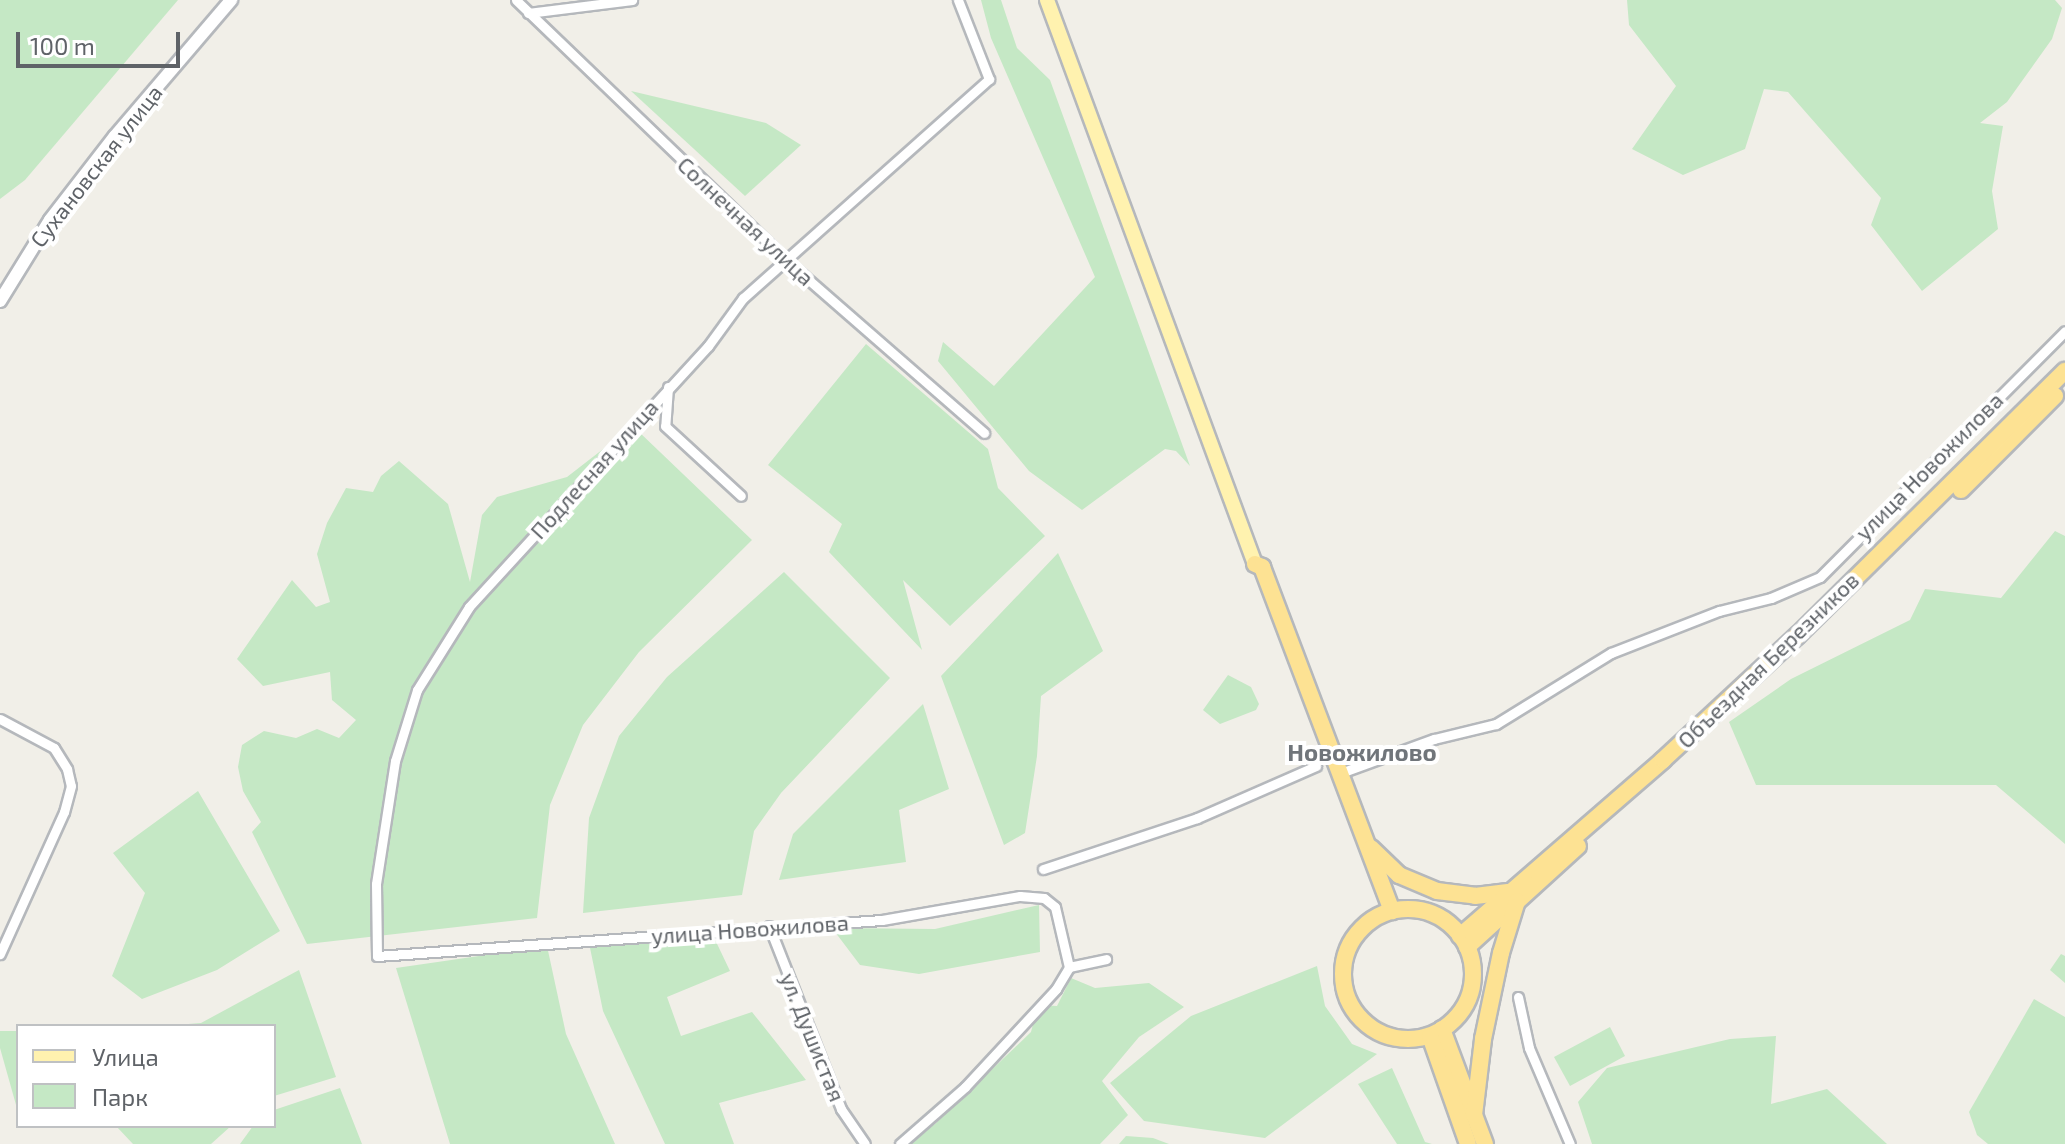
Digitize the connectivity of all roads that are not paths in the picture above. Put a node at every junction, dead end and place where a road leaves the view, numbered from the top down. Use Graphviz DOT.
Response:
graph roads {
  1 [pos="231,0"];
  2 [pos="516,0"];
  3 [pos="632,0"];
  4 [pos="958,0"];
  5 [pos="1047,0"];
  6 [pos="528,13"];
  7 [pos="786,260"];
  8 [pos="0,301"];
  9 [pos="2065,331"];
  10 [pos="2065,371"];
  11 [pos="2065,386"];
  12 [pos="668,387"];
  13 [pos="984,433"];
  14 [pos="741,496"];
  15 [pos="1255,564"];
  16 [pos="0,719"];
  17 [pos="1316,766"];
  18 [pos="1346,771"];
  19 [pos="1367,844"];
  20 [pos="1043,869"];
  21 [pos="1514,896"];
  22 [pos="1388,912"];
  23 [pos="769,926"];
  24 [pos="1463,942"];
  25 [pos="0,954"];
  26 [pos="377,956"];
  27 [pos="1106,959"];
  28 [pos="1069,967"];
  29 [pos="1518,997"];
  30 [pos="1436,1033"];
  31 [pos="1474,1115"];
  32 [pos="865,1144"];
  33 [pos="900,1144"];
  34 [pos="1468,1144"];
  35 [pos="1485,1144"];
  36 [pos="1570,1144"];
  1 -- 8 [label="street, Сухановская улица"];
  2 -- 6 [label="street, Солнечная улица"];
  3 -- 6 [label="street"];
  4 -- 7 [label="street, Подлесная улица"];
  5 -- 15 [label="main road"];
  6 -- 7 [label="street, Солнечная улица"];
  7 -- 12 [label="street, Подлесная улица"];
  7 -- 13 [label="street, Солнечная улица"];
  9 -- 18 [label="street, улица Новожилова"];
  10 -- 21 [label="highway, Объездная Березников"];
  11 -- 21 [label="highway, Объездная Березников"];
  12 -- 14 [label="street"];
  12 -- 26 [label="street, Подлесная улица"];
  15 -- 19 [label="highway"];
  15 -- 22 [label="highway"];
  16 -- 25 [label="street"];
  17 -- 20 [label="street"];
  19 -- 21 [label="highway"];
  19 -- 22 [label="highway"];
  21 -- 24 [label="highway, Объездная Березников"];
  21 -- 31 [label="highway"];
  22 -- 24 [label="highway"];
  22 -- 30 [label="highway"];
  23 -- 26 [label="street, улица Новожилова"];
  23 -- 28 [label="street, улица Новожилова"];
  23 -- 32 [label="street, ул. Душистая"];
  24 -- 30 [label="highway"];
  27 -- 28 [label="street"];
  28 -- 33 [label="street"];
  29 -- 36 [label="street"];
  30 -- 31 [label="highway"];
  30 -- 34 [label="highway"];
  31 -- 35 [label="highway"];
}
